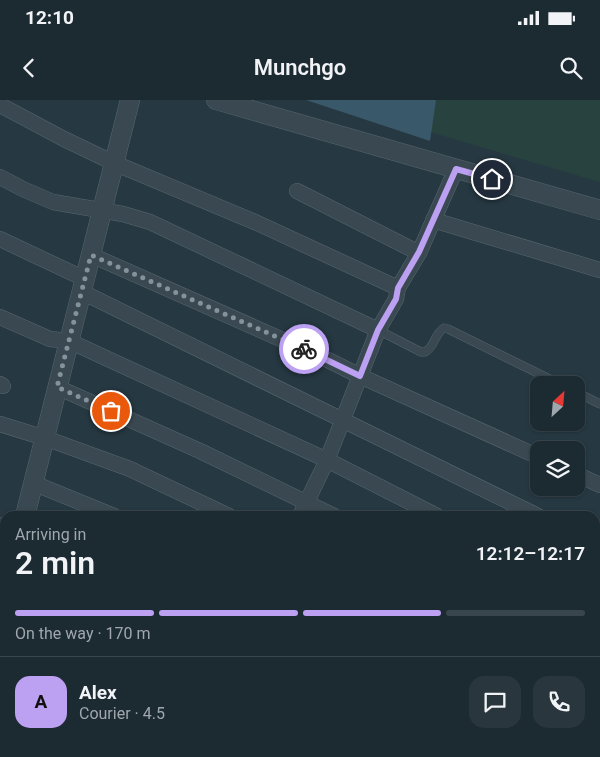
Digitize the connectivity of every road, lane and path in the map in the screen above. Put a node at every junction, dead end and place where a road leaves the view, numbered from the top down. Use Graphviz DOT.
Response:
graph roads {
  1 [pos="130,100"];
  2 [pos="216,100"];
  3 [pos="0,105"];
  4 [pos="114,163"];
  5 [pos="456,169"];
  6 [pos="0,177"];
  7 [pos="297,191"];
  8 [pos="600,210"];
  9 [pos="102,211"];
  10 [pos="434,220"];
  11 [pos="0,239"];
  12 [pos="419,252"];
  13 [pos="91,255"];
  14 [pos="600,270"];
  15 [pos="83,285"];
  16 [pos="398,288"];
  17 [pos="0,316"];
  18 [pos="378,330"];
  19 [pos="69,341"];
  20 [pos="360,376"];
  21 [pos="544,376"];
  22 [pos="57,387"];
  23 [pos="585,396"];
  24 [pos="600,404"];
  25 [pos="343,420"];
  26 [pos="0,424"];
  27 [pos="45,438"];
  28 [pos="530,453"];
  29 [pos="327,460"];
  30 [pos="585,478"];
  31 [pos="33,483"];
  32 [pos="600,485"];
  33 [pos="304,510"];
  34 [pos="26,511"];
  35 [pos="102,511"];
  36 [pos="218,511"];
  37 [pos="427,511"];
  38 [pos="528,511"];
  1 -- 4 [label="street"];
  2 -- 5 [label="street"];
  3 -- 4 [label="street"];
  4 -- 9 [label="street"];
  4 -- 16 [label="street"];
  5 -- 8 [label="street"];
  5 -- 10 [label="street"];
  6 -- 9 [label="street"];
  7 -- 12 [label="street"];
  9 -- 13 [label="street"];
  9 -- 18 [label="street"];
  10 -- 12 [label="street"];
  10 -- 14 [label="street"];
  11 -- 15 [label="street"];
  12 -- 16 [label="street"];
  13 -- 15 [label="street"];
  13 -- 20 [label="street"];
  15 -- 19 [label="street"];
  15 -- 25 [label="street"];
  16 -- 18 [label="street"];
  17 -- 19 [label="street"];
  18 -- 20 [label="street"];
  18 -- 21 [label="lane"];
  19 -- 22 [label="street"];
  19 -- 29 [label="street"];
  20 -- 25 [label="street"];
  20 -- 28 [label="street"];
  22 -- 27 [label="street"];
  22 -- 33 [label="street"];
  23 -- 24 [label="lane"];
  25 -- 29 [label="street"];
  25 -- 38 [label="street"];
  26 -- 27 [label="street"];
  27 -- 31 [label="street"];
  27 -- 36 [label="street"];
  29 -- 33 [label="street"];
  29 -- 37 [label="street"];
  30 -- 32 [label="street"];
  31 -- 34 [label="street"];
  31 -- 35 [label="street"];
}
